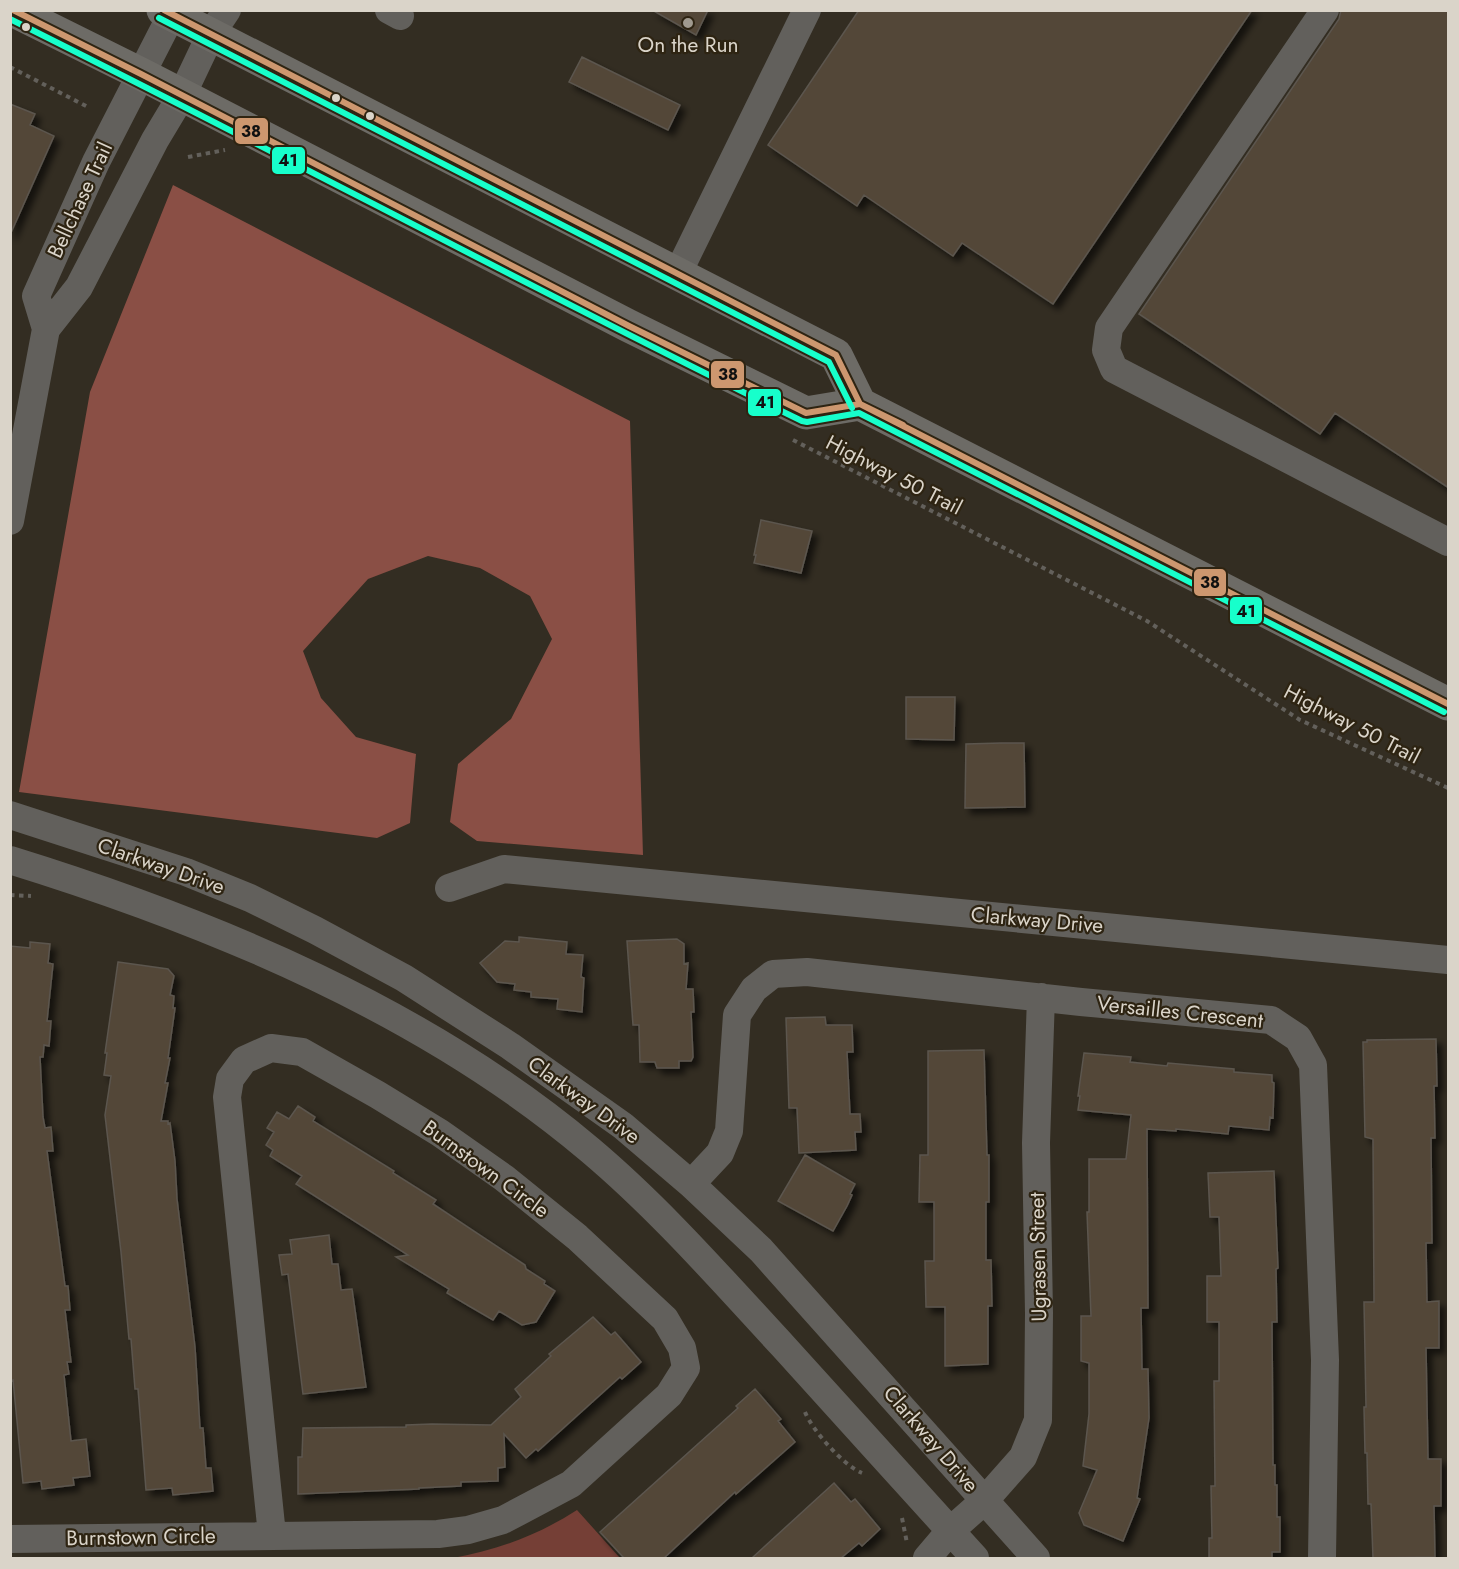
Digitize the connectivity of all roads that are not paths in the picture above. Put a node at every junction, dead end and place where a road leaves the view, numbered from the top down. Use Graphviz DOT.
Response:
graph roads {
  1 [pos="12,10"];
  2 [pos="807,10"];
  3 [pos="1325,10"];
  4 [pos="170,12"];
  5 [pos="219,22"];
  6 [pos="141,74"];
  7 [pos="182,96"];
  8 [pos="677,275"];
  9 [pos="46,329"];
  10 [pos="860,404"];
  11 [pos="10,521"];
  12 [pos="1449,542"];
  13 [pos="1449,704"];
  14 [pos="10,815"];
  15 [pos="10,860"];
  16 [pos="449,888"];
  17 [pos="1449,960"];
  18 [pos="1041,997"];
  19 [pos="691,1184"];
  20 [pos="985,1500"];
  21 [pos="950,1531"];
  22 [pos="272,1535"];
  23 [pos="10,1539"];
  24 [pos="927,1558"];
  25 [pos="975,1558"];
  26 [pos="1036,1558"];
  27 [pos="1322,1558"];
  1 -- 6 [label="main road"];
  2 -- 8 [label="street"];
  3 -- 12 [label="street"];
  4 -- 5 [label="main road"];
  4 -- 6 [label="street, Bellchase Trail"];
  5 -- 7 [label="street, Bellchase Trail"];
  5 -- 8 [label="main road"];
  6 -- 7 [label="main road"];
  6 -- 9 [label="street, Bellchase Trail"];
  7 -- 9 [label="street, Bellchase Trail"];
  7 -- 10 [label="main road"];
  8 -- 10 [label="main road"];
  9 -- 11 [label="street, Bellchase Trail"];
  10 -- 13 [label="main road"];
  14 -- 19 [label="street, Clarkway Drive"];
  15 -- 21 [label="street, Clarkway Drive"];
  16 -- 17 [label="street, Clarkway Drive"];
  18 -- 19 [label="street, Versailles Crescent"];
  18 -- 20 [label="street, Ugrasen Street"];
  18 -- 27 [label="street, Versailles Crescent"];
  19 -- 20 [label="street, Clarkway Drive"];
  20 -- 21 [label="street, Ugrasen Street"];
  20 -- 26 [label="street, Clarkway Drive"];
  21 -- 24 [label="street, Ugrasen Street"];
  21 -- 25 [label="street, Clarkway Drive"];
  22 -- 22 [label="street, Burnstown Circle"];
  22 -- 23 [label="street, Burnstown Circle"];
}
